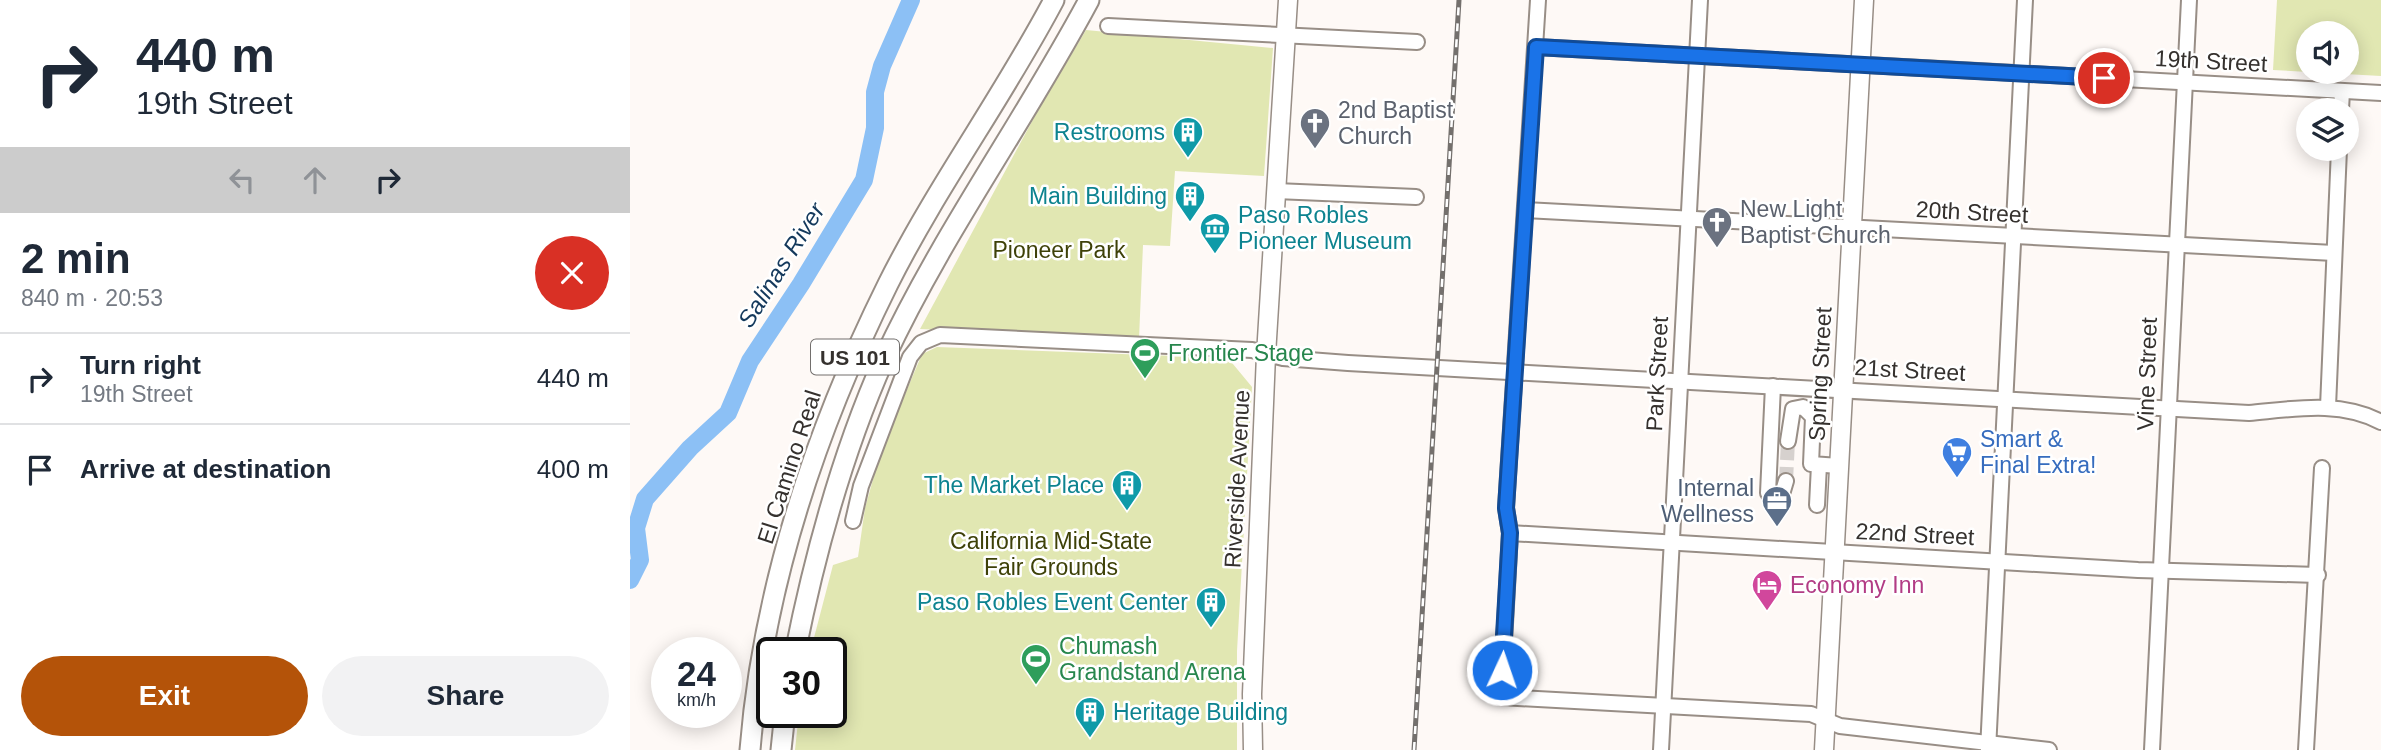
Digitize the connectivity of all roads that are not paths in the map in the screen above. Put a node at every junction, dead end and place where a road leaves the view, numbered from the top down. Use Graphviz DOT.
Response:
graph roads {
  1 [pos="1054,0"];
  2 [pos="1088,0"];
  3 [pos="1097,0"];
  4 [pos="1288,0"];
  5 [pos="1538,0"];
  6 [pos="1700,0"];
  7 [pos="1864,0"];
  8 [pos="2025,0"];
  9 [pos="2189,0"];
  10 [pos="1108,26"];
  11 [pos="1286,36"];
  12 [pos="1417,42"];
  13 [pos="1536,47"];
  14 [pos="1698,55"];
  15 [pos="1861,64"];
  16 [pos="2021,73"];
  17 [pos="1044,79"];
  18 [pos="2184,83"];
  19 [pos="2343,91"];
  20 [pos="2381,93"];
  21 [pos="2343,98"];
  22 [pos="2338,161"];
  23 [pos="1276,191"];
  24 [pos="1416,197"];
  25 [pos="1525,210"];
  26 [pos="1689,219"];
  27 [pos="1852,229"];
  28 [pos="2013,237"];
  29 [pos="2175,244"];
  30 [pos="2334,253"];
  31 [pos="1266,355"];
  32 [pos="1516,372"];
  33 [pos="1679,381"];
  34 [pos="1773,386"];
  35 [pos="1814,388"];
  36 [pos="1844,390"];
  37 [pos="2007,398"];
  38 [pos="2328,407"];
  39 [pos="2169,408"];
  40 [pos="1813,417"];
  41 [pos="2381,422"];
  42 [pos="1788,441"];
  43 [pos="1819,465"];
  44 [pos="1839,466"];
  45 [pos="2322,468"];
  46 [pos="1786,481"];
  47 [pos="1817,505"];
  48 [pos="853,521"];
  49 [pos="1510,533"];
  50 [pos="1671,543"];
  51 [pos="1835,552"];
  52 [pos="1997,561"];
  53 [pos="2162,571"];
  54 [pos="2318,575"];
  55 [pos="798,637"];
  56 [pos="1663,706"];
  57 [pos="1826,719"];
  58 [pos="783,728"];
  59 [pos="1989,746"];
  60 [pos="750,750"];
  61 [pos="781,750"];
  62 [pos="1253,750"];
  63 [pos="1661,750"];
  64 [pos="1824,750"];
  65 [pos="2049,750"];
  66 [pos="2152,750"];
  67 [pos="2306,750"];
  1 -- 60 [label="highway, El Camino Real / US 101"];
  2 -- 17 [label="highway, US 101"];
  3 -- 17 [label="highway"];
  4 -- 11 [label="main road, Riverside Avenue"];
  5 -- 13 [label="street"];
  6 -- 14 [label="street, Park Street"];
  7 -- 15 [label="main road, Spring Street"];
  8 -- 16 [label="street"];
  9 -- 18 [label="street, Vine Street"];
  10 -- 11 [label="street"];
  11 -- 12 [label="street"];
  11 -- 23 [label="main road, Riverside Avenue"];
  13 -- 14 [label="street, 19th Street"];
  13 -- 25 [label="street"];
  14 -- 15 [label="street, 19th Street"];
  14 -- 26 [label="street, Park Street"];
  15 -- 16 [label="street, 19th Street"];
  15 -- 27 [label="main road, Spring Street"];
  16 -- 18 [label="street, 19th Street"];
  16 -- 28 [label="street"];
  17 -- 55 [label="highway, US 101"];
  18 -- 19 [label="street, 19th Street"];
  18 -- 29 [label="street, Vine Street"];
  19 -- 20 [label="street, 19th Street"];
  19 -- 21 [label="street"];
  22 -- 30 [label="street"];
  23 -- 24 [label="street"];
  23 -- 31 [label="main road, Riverside Avenue"];
  25 -- 26 [label="street, 20th Street"];
  25 -- 32 [label="street"];
  26 -- 27 [label="street, 20th Street"];
  26 -- 33 [label="street, Park Street"];
  27 -- 28 [label="street, 20th Street"];
  27 -- 36 [label="main road, Spring Street"];
  28 -- 29 [label="street, 20th Street"];
  28 -- 37 [label="street"];
  29 -- 30 [label="street, 20th Street"];
  29 -- 39 [label="street, Vine Street"];
  30 -- 38 [label="street"];
  31 -- 32 [label="street, 21st Street"];
  31 -- 48 [label="street, 21st Street"];
  31 -- 62 [label="main road, Riverside Avenue"];
  32 -- 33 [label="street, 21st Street"];
  32 -- 49 [label="street"];
  33 -- 34 [label="street, 21st Street"];
  33 -- 50 [label="street, Park Street"];
  34 -- 35 [label="street, 21st Street"];
  34 -- 46 [label="street"];
  35 -- 36 [label="street, 21st Street"];
  35 -- 40 [label="street"];
  36 -- 37 [label="street, 21st Street"];
  36 -- 44 [label="main road, Spring Street"];
  37 -- 39 [label="street, 21st Street"];
  37 -- 52 [label="street"];
  38 -- 39 [label="street, 21st Street"];
  38 -- 41 [label="street, 21st Street"];
  39 -- 53 [label="street, Vine Street"];
  40 -- 42 [label="street"];
  40 -- 43 [label="street"];
  43 -- 44 [label="street"];
  43 -- 47 [label="street"];
  44 -- 51 [label="main road, Spring Street"];
  45 -- 54 [label="street"];
  49 -- 50 [label="street, 22nd Street"];
  49 -- 56 [label="street"];
  50 -- 51 [label="street, 22nd Street"];
  50 -- 56 [label="street, Park Street"];
  51 -- 52 [label="street, 22nd Street"];
  51 -- 57 [label="main road, Spring Street"];
  52 -- 53 [label="street, 22nd Street"];
  52 -- 59 [label="street"];
  53 -- 54 [label="street, 22nd Street"];
  53 -- 66 [label="street, Vine Street"];
  54 -- 67 [label="street"];
  56 -- 57 [label="street"];
  56 -- 63 [label="street, Park Street"];
  57 -- 59 [label="street"];
  57 -- 64 [label="main road, Spring Street"];
  58 -- 61 [label="highway"];
  59 -- 65 [label="street"];
}
